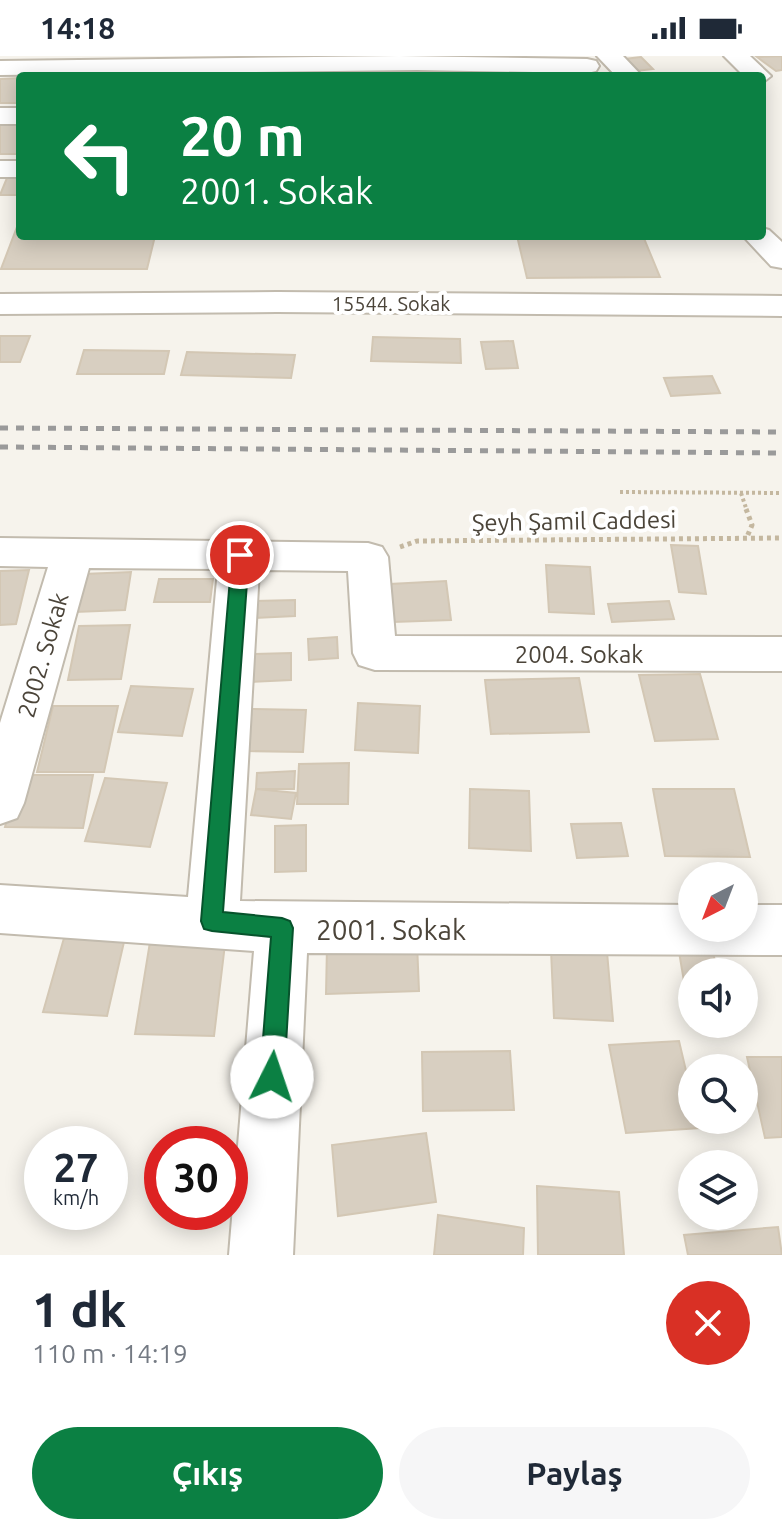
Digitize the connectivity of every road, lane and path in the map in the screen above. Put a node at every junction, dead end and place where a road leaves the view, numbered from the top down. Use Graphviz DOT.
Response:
graph roads {
  1 [pos="736,56"];
  2 [pos="592,63"];
  3 [pos="90,66"];
  4 [pos="0,68"];
  5 [pos="618,72"];
  6 [pos="755,72"];
  7 [pos="771,223"];
  8 [pos="782,259"];
  9 [pos="0,304"];
  10 [pos="782,306"];
  11 [pos="620,492"];
  12 [pos="741,493"];
  13 [pos="782,493"];
  14 [pos="747,537"];
  15 [pos="782,538"];
  16 [pos="0,552"];
  17 [pos="73,552"];
  18 [pos="240,555"];
  19 [pos="368,557"];
  20 [pos="782,654"];
  21 [pos="0,803"];
  22 [pos="0,909"];
  23 [pos="212,921"];
  24 [pos="282,928"];
  25 [pos="782,930"];
  26 [pos="261,1255"];
  1 -- 6 [label="street"];
  2 -- 3 [label="street"];
  2 -- 5 [label="street"];
  3 -- 4 [label="street"];
  7 -- 8 [label="street"];
  9 -- 10 [label="street, 15544. Sokak"];
  11 -- 12 [label="path"];
  12 -- 13 [label="path"];
  12 -- 14 [label="path"];
  14 -- 15 [label="path, Şeyh Şamil Caddesi"];
  14 -- 19 [label="path, Şeyh Şamil Caddesi"];
  16 -- 17 [label="street"];
  17 -- 18 [label="street"];
  17 -- 21 [label="street, 2002. Sokak"];
  18 -- 19 [label="street"];
  18 -- 23 [label="street"];
  19 -- 20 [label="street, 2004. Sokak"];
  22 -- 23 [label="street, 2001. Sokak"];
  23 -- 24 [label="street, 2001. Sokak"];
  24 -- 25 [label="street, 2001. Sokak"];
  24 -- 26 [label="street"];
}
